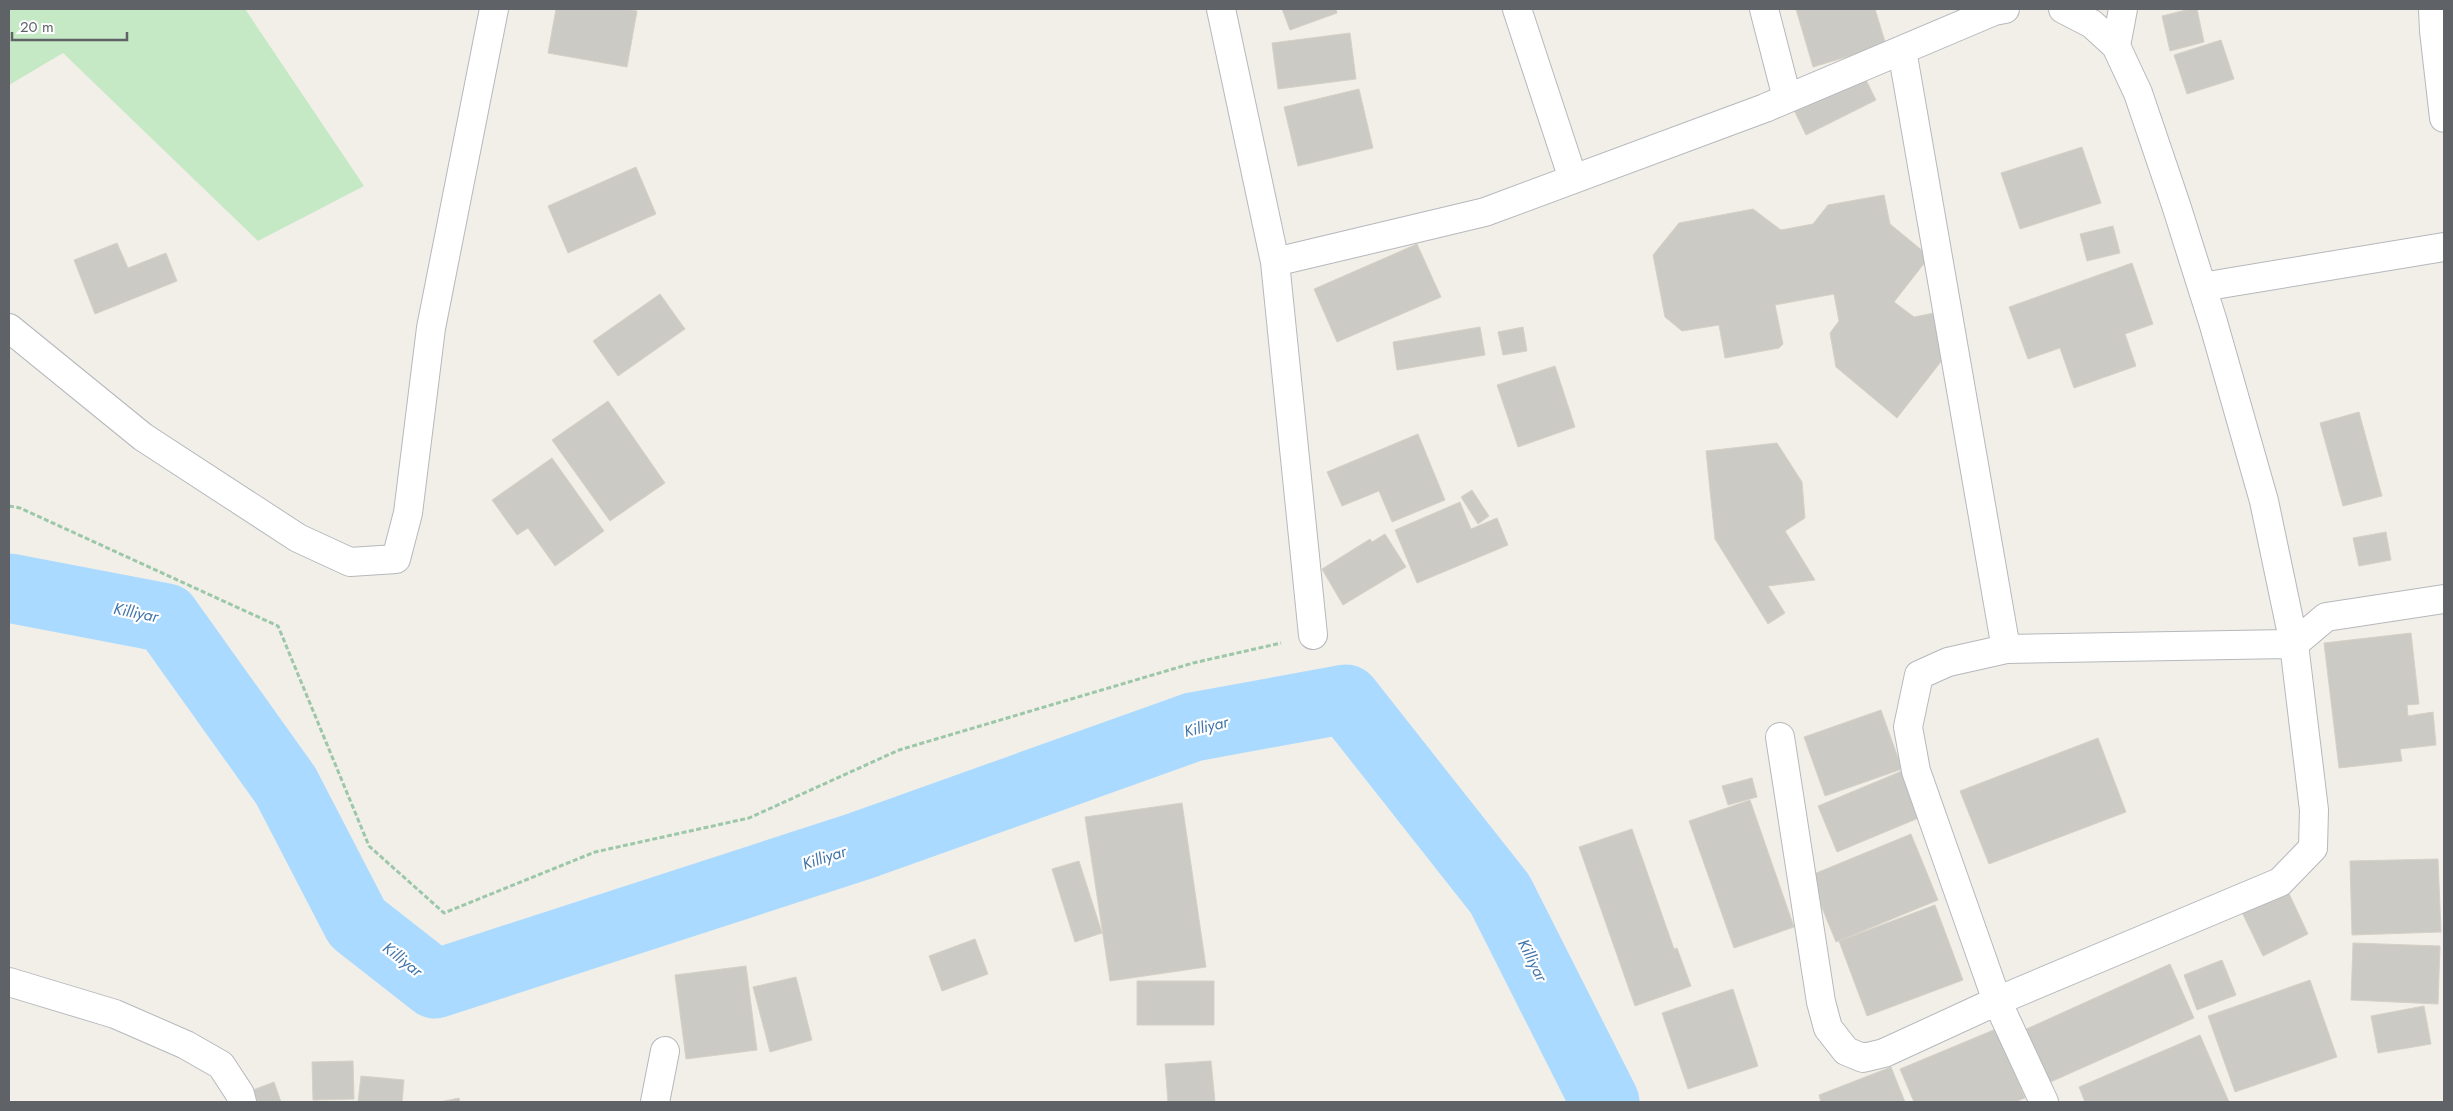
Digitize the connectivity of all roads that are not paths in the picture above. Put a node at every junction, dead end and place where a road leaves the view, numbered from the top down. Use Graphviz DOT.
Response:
graph roads {
  1 [pos="494,9"];
  2 [pos="1221,9"];
  3 [pos="1517,9"];
  4 [pos="1764,9"];
  5 [pos="2006,9"];
  6 [pos="2064,9"];
  7 [pos="2123,9"];
  8 [pos="2433,9"];
  9 [pos="2116,46"];
  10 [pos="1902,50"];
  11 [pos="1787,98"];
  12 [pos="2444,118"];
  13 [pos="1573,179"];
  14 [pos="2444,247"];
  15 [pos="1275,262"];
  16 [pos="2202,287"];
  17 [pos="9,328"];
  18 [pos="2444,599"];
  19 [pos="1313,636"];
  20 [pos="2294,644"];
  21 [pos="2006,649"];
  22 [pos="1780,737"];
  23 [pos="9,982"];
  24 [pos="1997,1001"];
  25 [pos="665,1051"];
  26 [pos="242,1102"];
  27 [pos="655,1102"];
  28 [pos="2044,1102"];
  1 -- 17 [label="street"];
  2 -- 15 [label="street"];
  3 -- 13 [label="street"];
  4 -- 11 [label="street"];
  5 -- 10 [label="street"];
  6 -- 9 [label="street"];
  7 -- 9 [label="street"];
  8 -- 12 [label="street"];
  9 -- 16 [label="street"];
  10 -- 11 [label="street"];
  10 -- 21 [label="street"];
  11 -- 13 [label="street"];
  13 -- 15 [label="street"];
  14 -- 16 [label="street"];
  15 -- 19 [label="street"];
  16 -- 20 [label="street"];
  18 -- 20 [label="street"];
  20 -- 21 [label="street"];
  20 -- 24 [label="street"];
  21 -- 24 [label="street"];
  22 -- 24 [label="street"];
  23 -- 26 [label="street"];
  24 -- 28 [label="street"];
  25 -- 27 [label="street"];
}
